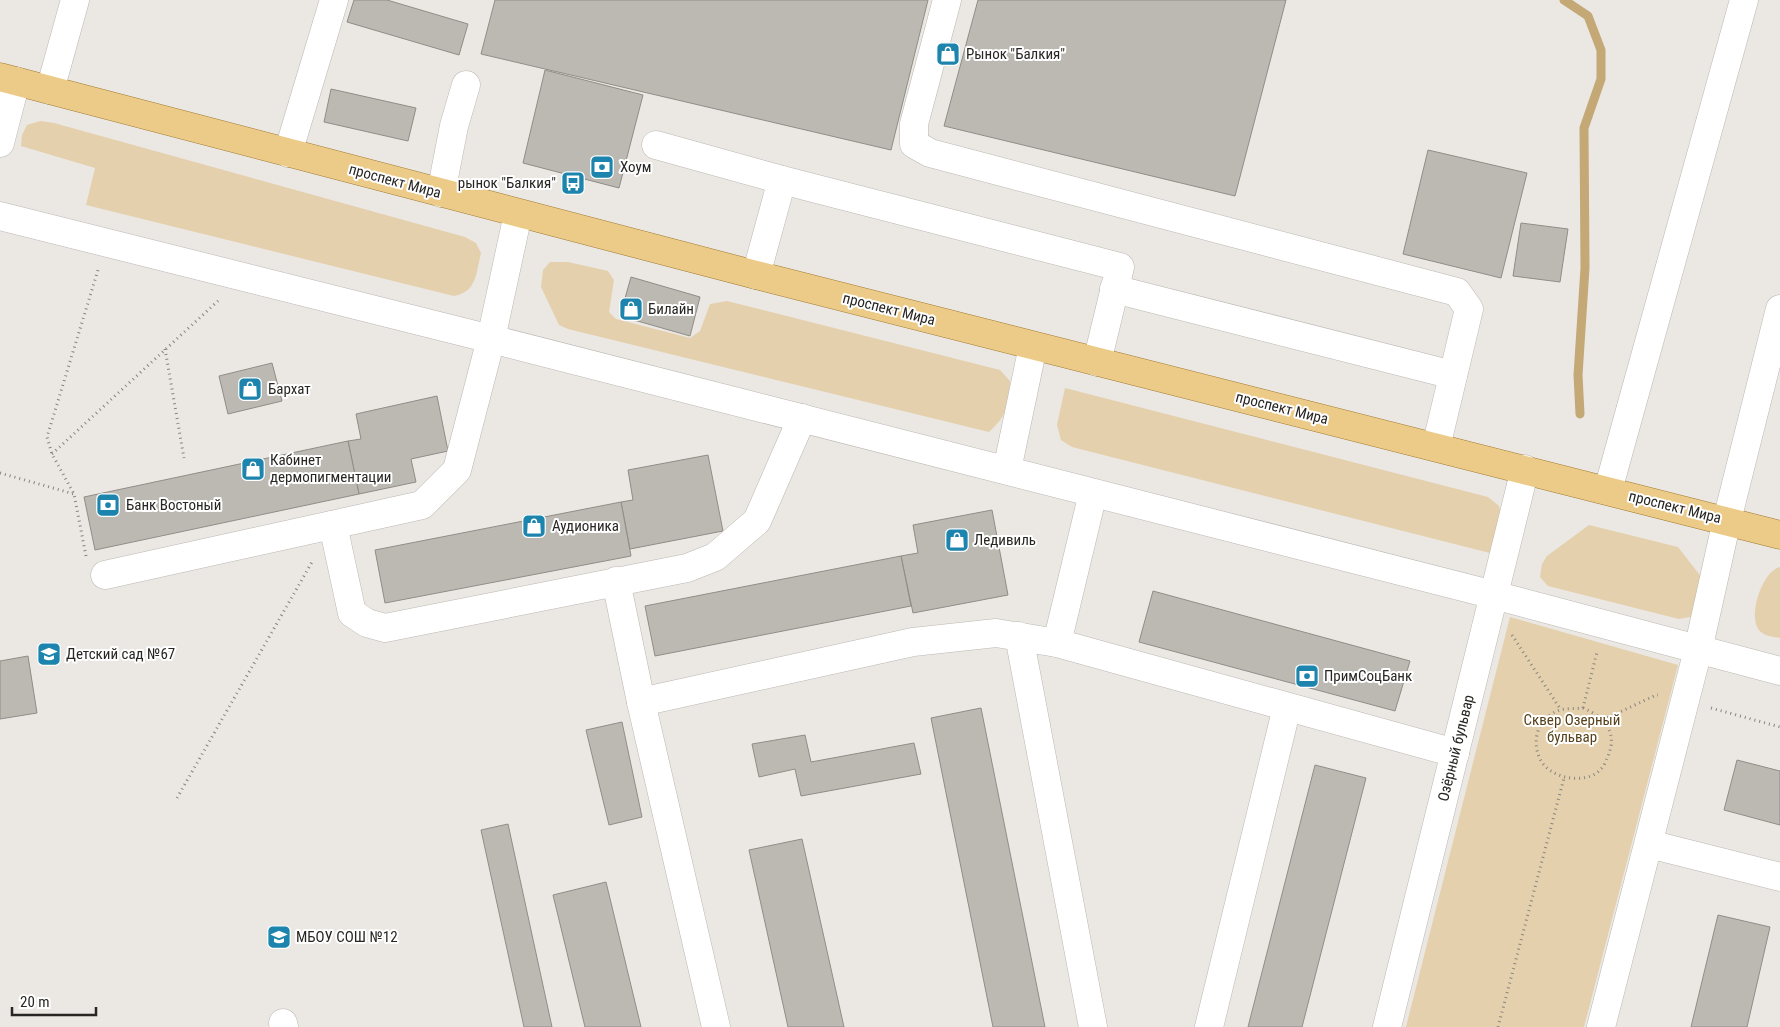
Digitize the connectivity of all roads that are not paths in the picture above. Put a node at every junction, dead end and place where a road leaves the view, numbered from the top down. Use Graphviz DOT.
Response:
graph roads {
  1 [pos="75,0"];
  2 [pos="334,0"];
  3 [pos="946,0"];
  4 [pos="1744,0"];
  5 [pos="8,79"];
  6 [pos="466,85"];
  7 [pos="50,90"];
  8 [pos="0,144"];
  9 [pos="656,145"];
  10 [pos="288,153"];
  11 [pos="782,180"];
  12 [pos="441,193"];
  13 [pos="518,214"];
  14 [pos="0,216"];
  15 [pos="756,275"];
  16 [pos="1114,289"];
  17 [pos="1780,309"];
  18 [pos="491,339"];
  19 [pos="1033,346"];
  20 [pos="1097,362"];
  21 [pos="1453,375"];
  22 [pos="802,418"];
  23 [pos="1436,447"];
  24 [pos="1525,469"];
  25 [pos="1006,470"];
  26 [pos="1608,490"];
  27 [pos="1093,493"];
  28 [pos="1727,520"];
  29 [pos="333,525"];
  30 [pos="1780,534"];
  31 [pos="96,567"];
  32 [pos="616,581"];
  33 [pos="1494,595"];
  34 [pos="1019,636"];
  35 [pos="1057,643"];
  36 [pos="1698,650"];
  37 [pos="1780,671"];
  38 [pos="641,702"];
  39 [pos="1287,707"];
  40 [pos="1455,753"];
  41 [pos="1649,844"];
  42 [pos="1780,877"];
  43 [pos="716,1027"];
  44 [pos="1093,1027"];
  45 [pos="1209,1027"];
  46 [pos="1387,1027"];
  47 [pos="1601,1027"];
  1 -- 7 [label="street"];
  2 -- 10 [label="street"];
  3 -- 21 [label="street"];
  4 -- 26 [label="street"];
  5 -- 7 [label="main road, проспект Мира"];
  5 -- 8 [label="street"];
  6 -- 12 [label="street"];
  7 -- 10 [label="main road, проспект Мира"];
  9 -- 11 [label="street"];
  10 -- 12 [label="main road, проспект Мира"];
  11 -- 15 [label="street"];
  11 -- 16 [label="street"];
  12 -- 13 [label="main road, проспект Мира"];
  13 -- 15 [label="main road, проспект Мира"];
  13 -- 18 [label="street"];
  14 -- 18 [label="street"];
  15 -- 19 [label="main road, проспект Мира"];
  16 -- 20 [label="street"];
  16 -- 21 [label="street"];
  17 -- 28 [label="street"];
  18 -- 22 [label="street"];
  18 -- 29 [label="street"];
  19 -- 20 [label="main road, проспект Мира"];
  19 -- 25 [label="street"];
  20 -- 23 [label="main road, проспект Мира"];
  21 -- 23 [label="street"];
  22 -- 25 [label="street"];
  22 -- 32 [label="street"];
  23 -- 24 [label="main road, проспект Мира"];
  24 -- 26 [label="main road, проспект Мира"];
  24 -- 33 [label="street, Озёрный бульвар"];
  25 -- 27 [label="street"];
  26 -- 28 [label="main road, проспект Мира"];
  27 -- 33 [label="street"];
  27 -- 35 [label="street"];
  28 -- 30 [label="main road, проспект Мира"];
  28 -- 36 [label="street"];
  29 -- 31 [label="street"];
  29 -- 32 [label="street"];
  32 -- 38 [label="street"];
  33 -- 36 [label="street"];
  33 -- 40 [label="street, Озёрный бульвар"];
  34 -- 35 [label="street"];
  34 -- 38 [label="street"];
  34 -- 44 [label="street"];
  35 -- 39 [label="street"];
  36 -- 37 [label="street"];
  36 -- 41 [label="street"];
  38 -- 43 [label="street"];
  39 -- 40 [label="street"];
  39 -- 45 [label="street"];
  40 -- 46 [label="street, Озёрный бульвар"];
  41 -- 42 [label="street"];
  41 -- 47 [label="street"];
}
